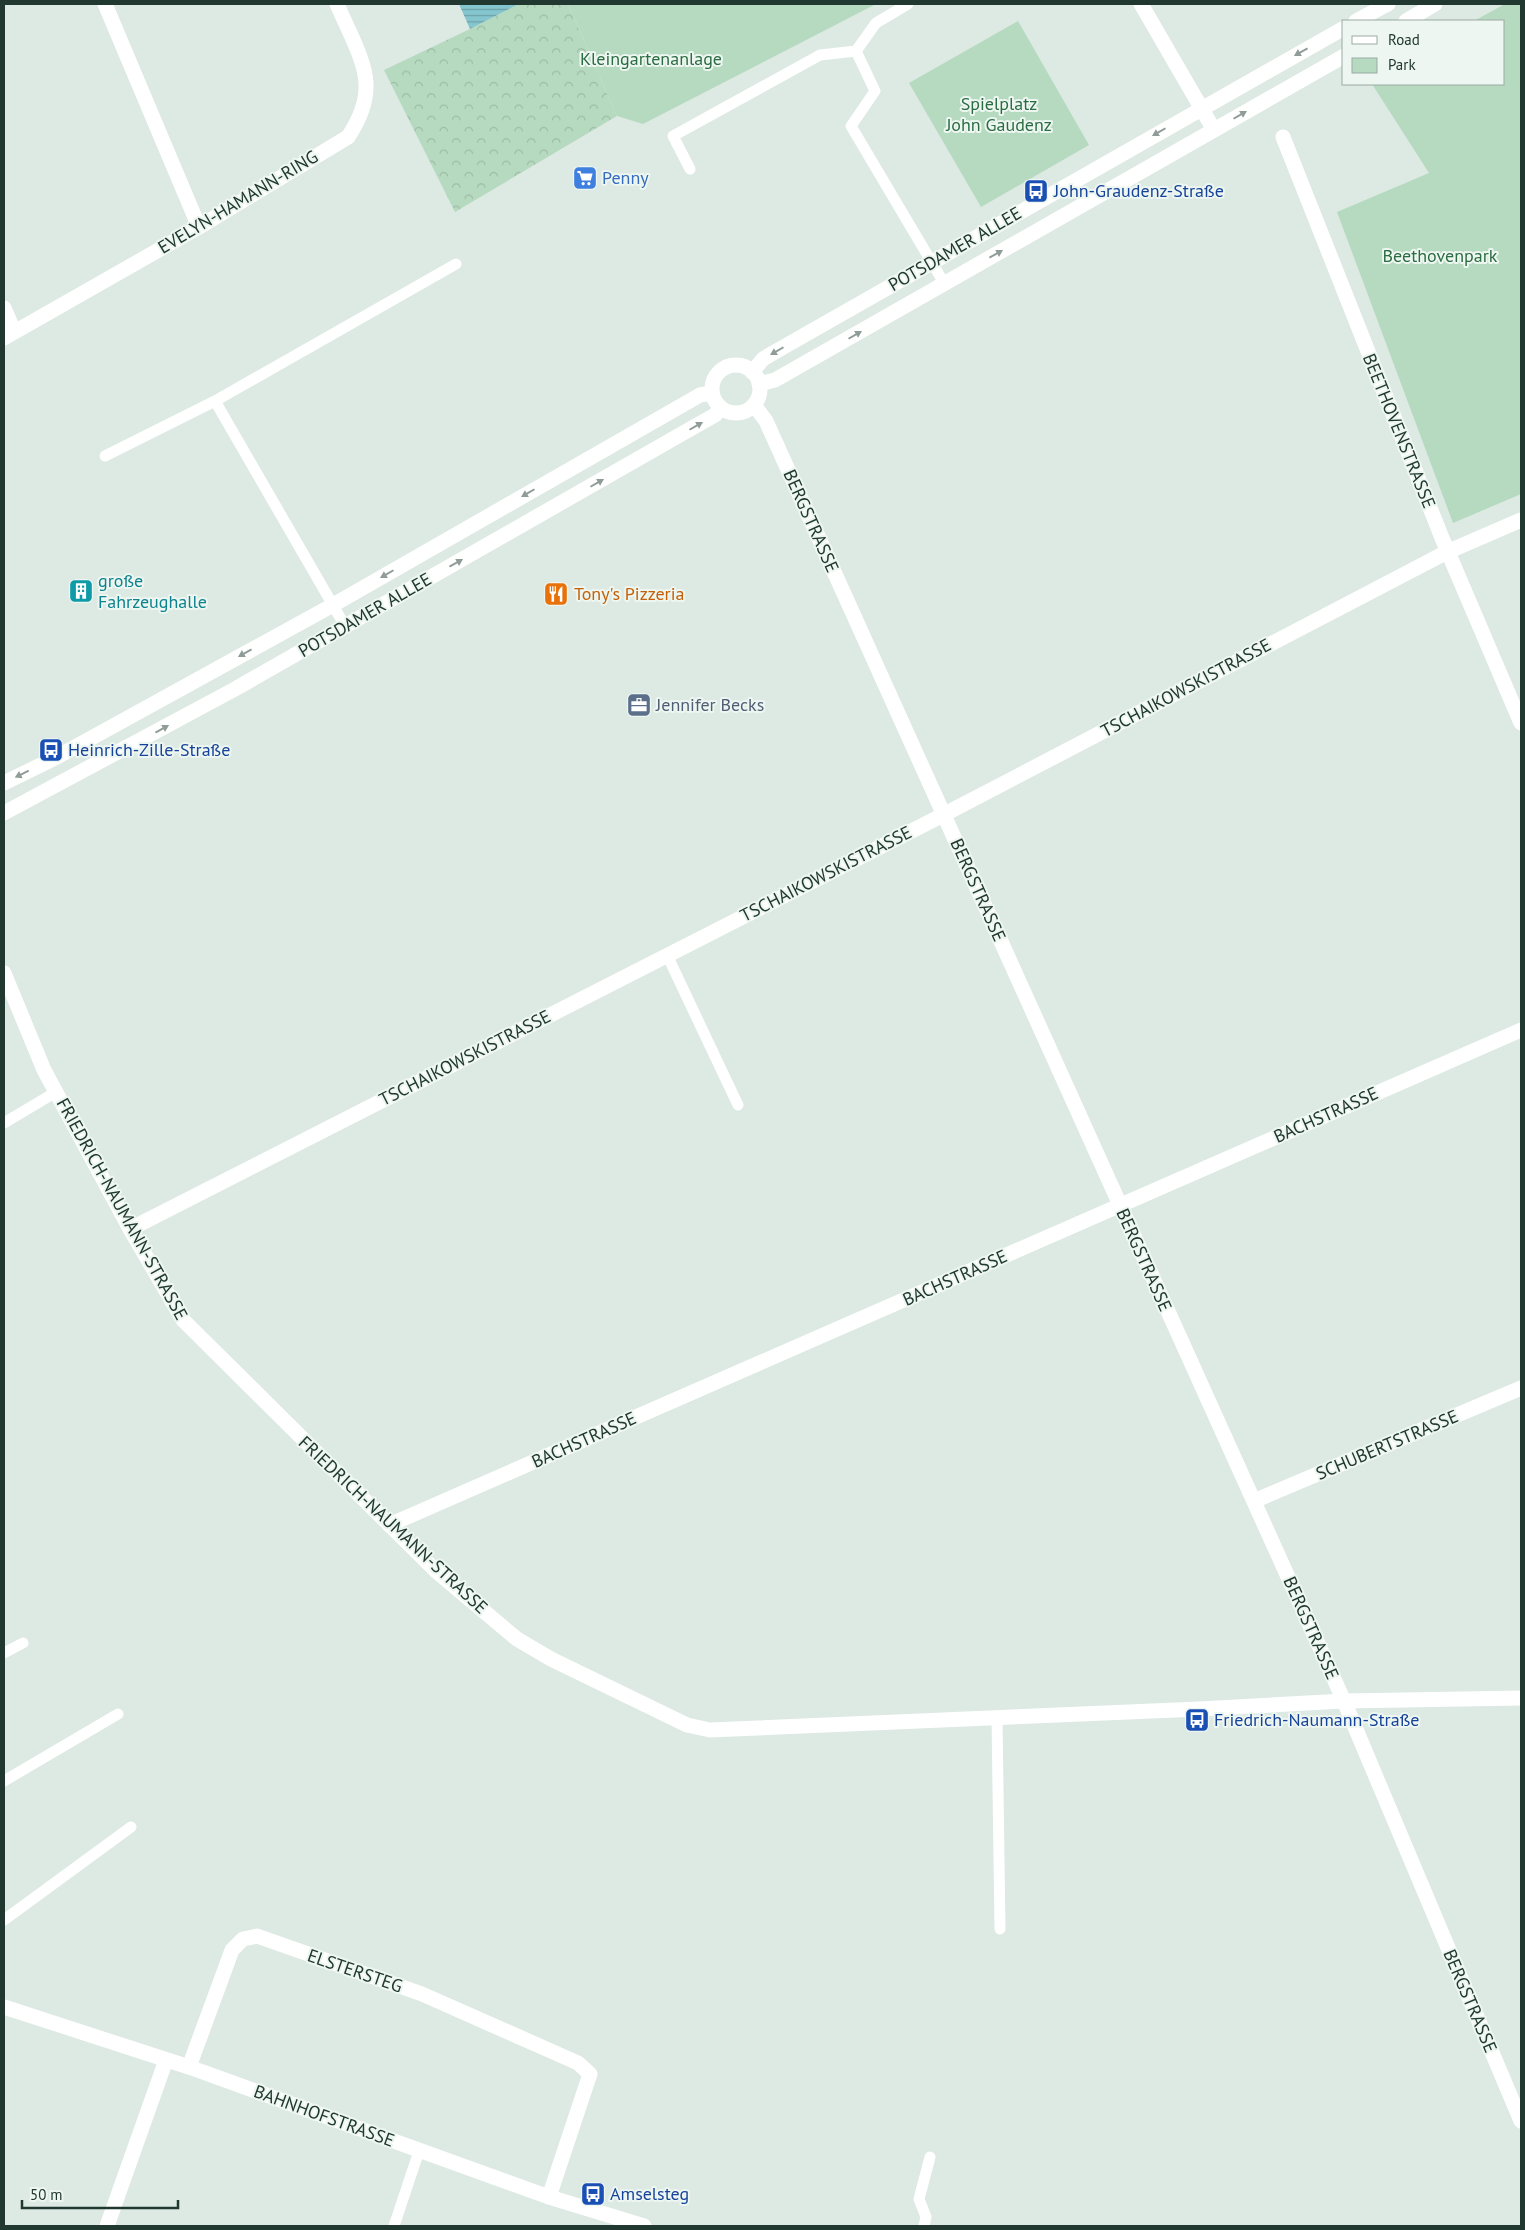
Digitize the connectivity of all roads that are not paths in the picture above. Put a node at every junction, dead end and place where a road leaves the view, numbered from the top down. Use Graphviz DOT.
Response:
graph roads {
  1 [pos="105,4"];
  2 [pos="337,4"];
  3 [pos="908,4"];
  4 [pos="1141,4"];
  5 [pos="1388,4"];
  6 [pos="1435,4"];
  7 [pos="1358,20"];
  8 [pos="1408,20"];
  9 [pos="1342,29"];
  10 [pos="856,51"];
  11 [pos="1342,57"];
  12 [pos="1201,108"];
  13 [pos="1214,130"];
  14 [pos="1283,137"];
  15 [pos="690,169"];
  16 [pos="200,227"];
  17 [pos="932,263"];
  18 [pos="456,264"];
  19 [pos="944,283"];
  20 [pos="4,308"];
  21 [pos="9,334"];
  22 [pos="755,378"];
  23 [pos="712,393"];
  24 [pos="215,401"];
  25 [pos="754,405"];
  26 [pos="721,408"];
  27 [pos="105,456"];
  28 [pos="1521,520"];
  29 [pos="1447,552"];
  30 [pos="333,606"];
  31 [pos="345,626"];
  32 [pos="1521,723"];
  33 [pos="4,783"];
  34 [pos="4,813"];
  35 [pos="943,814"];
  36 [pos="667,955"];
  37 [pos="4,973"];
  38 [pos="1521,1030"];
  39 [pos="56,1092"];
  40 [pos="738,1105"];
  41 [pos="4,1123"];
  42 [pos="1120,1206"];
  43 [pos="130,1229"];
  44 [pos="1521,1388"];
  45 [pos="1254,1501"];
  46 [pos="389,1524"];
  47 [pos="23,1643"];
  48 [pos="4,1653"];
  49 [pos="1521,1698"];
  50 [pos="1344,1701"];
  51 [pos="118,1714"];
  52 [pos="997,1718"];
  53 [pos="4,1781"];
  54 [pos="131,1827"];
  55 [pos="4,1920"];
  56 [pos="1000,1929"];
  57 [pos="4,2007"];
  58 [pos="166,2060"];
  59 [pos="189,2067"];
  60 [pos="1521,2121"];
  61 [pos="419,2151"];
  62 [pos="930,2157"];
  63 [pos="549,2197"];
  64 [pos="107,2226"];
  65 [pos="394,2226"];
  66 [pos="644,2226"];
  67 [pos="924,2226"];
  1 -- 16 [label="street"];
  2 -- 16 [label="street, EVELYN-HAMANN-RING"];
  3 -- 10 [label="lane"];
  4 -- 12 [label="street"];
  5 -- 7 [label="street"];
  6 -- 8 [label="street"];
  9 -- 12 [label="street, POTSDAMER ALLEE, one-way"];
  10 -- 15 [label="lane"];
  10 -- 17 [label="lane"];
  13 -- 11 [label="street, POTSDAMER ALLEE, one-way"];
  12 -- 13 [label="street"];
  12 -- 17 [label="street, POTSDAMER ALLEE, one-way"];
  19 -- 13 [label="street, POTSDAMER ALLEE, one-way"];
  14 -- 29 [label="street, BEETHOVENSTRASSE"];
  16 -- 21 [label="street, EVELYN-HAMANN-RING"];
  17 -- 19 [label="lane"];
  17 -- 22 [label="street, POTSDAMER ALLEE, one-way"];
  18 -- 24 [label="lane"];
  22 -- 19 [label="street, POTSDAMER ALLEE, one-way"];
  20 -- 21 [label="street"];
  22 -- 23 [label="street"];
  22 -- 25 [label="street"];
  23 -- 26 [label="street"];
  23 -- 30 [label="street, POTSDAMER ALLEE, one-way"];
  24 -- 27 [label="lane"];
  24 -- 30 [label="lane"];
  25 -- 26 [label="street"];
  25 -- 35 [label="street, BERGSTRASSE"];
  31 -- 26 [label="street, POTSDAMER ALLEE, one-way"];
  28 -- 29 [label="street, TSCHAIKOWSKISTRASSE"];
  29 -- 32 [label="street, BEETHOVENSTRASSE"];
  29 -- 35 [label="street, TSCHAIKOWSKISTRASSE"];
  30 -- 31 [label="lane"];
  30 -- 33 [label="street, POTSDAMER ALLEE, one-way"];
  34 -- 31 [label="street, POTSDAMER ALLEE, one-way"];
  35 -- 36 [label="street, TSCHAIKOWSKISTRASSE"];
  35 -- 42 [label="street, BERGSTRASSE"];
  36 -- 40 [label="lane"];
  36 -- 43 [label="street, TSCHAIKOWSKISTRASSE"];
  37 -- 39 [label="street, FRIEDRICH-NAUMANN-STRASSE"];
  38 -- 42 [label="street, BACHSTRASSE"];
  39 -- 41 [label="lane"];
  39 -- 43 [label="street, FRIEDRICH-NAUMANN-STRASSE"];
  42 -- 45 [label="street, BERGSTRASSE"];
  42 -- 46 [label="street, BACHSTRASSE"];
  43 -- 46 [label="street, FRIEDRICH-NAUMANN-STRASSE"];
  44 -- 45 [label="street, SCHUBERTSTRASSE"];
  45 -- 50 [label="street, BERGSTRASSE"];
  46 -- 52 [label="street, FRIEDRICH-NAUMANN-STRASSE"];
  47 -- 48 [label="lane"];
  49 -- 50 [label="street, FRIEDRICH-NAUMANN-STRASSE"];
  50 -- 52 [label="street, FRIEDRICH-NAUMANN-STRASSE"];
  50 -- 60 [label="street, BERGSTRASSE"];
  51 -- 53 [label="lane"];
  52 -- 56 [label="lane"];
  54 -- 55 [label="lane"];
  57 -- 58 [label="street, BAHNHOFSTRASSE"];
  58 -- 59 [label="street, BAHNHOFSTRASSE"];
  58 -- 64 [label="street"];
  59 -- 61 [label="street, BAHNHOFSTRASSE"];
  59 -- 63 [label="street, ELSTERSTEG"];
  61 -- 63 [label="street, BAHNHOFSTRASSE"];
  61 -- 65 [label="lane"];
  62 -- 67 [label="lane"];
  63 -- 66 [label="street, BAHNHOFSTRASSE"];
}
